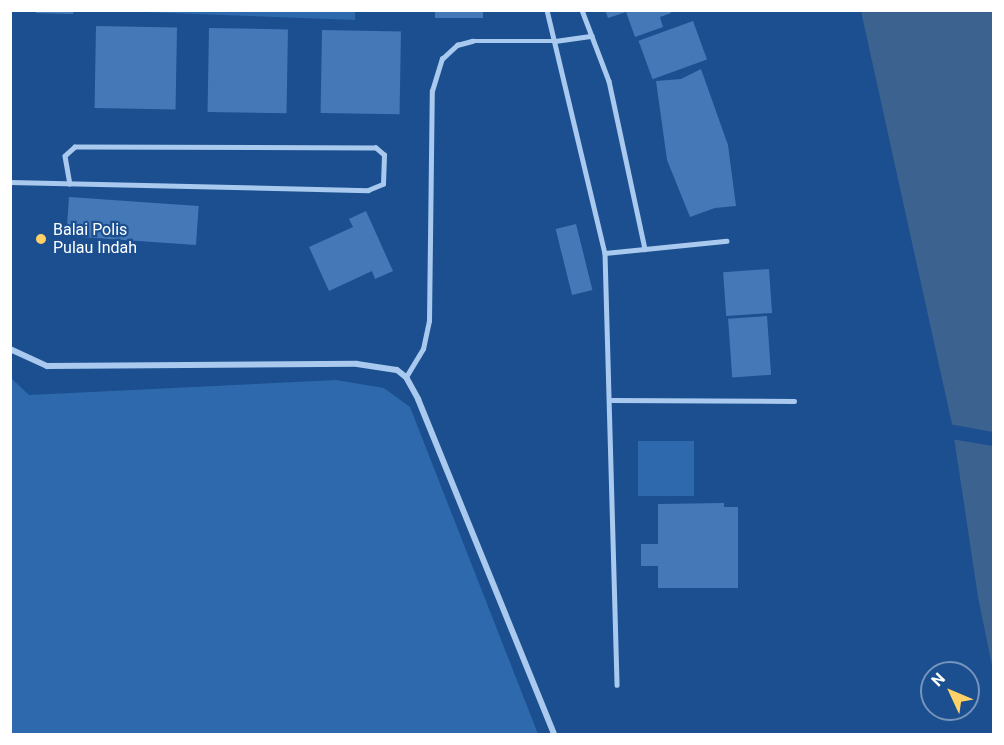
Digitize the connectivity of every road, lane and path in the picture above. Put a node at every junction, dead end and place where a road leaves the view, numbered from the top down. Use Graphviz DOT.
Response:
graph roads {
  1 [pos="547,10"];
  2 [pos="582,10"];
  3 [pos="592,36"];
  4 [pos="555,41"];
  5 [pos="10,183"];
  6 [pos="70,183"];
  7 [pos="726,241"];
  8 [pos="645,249"];
  9 [pos="605,253"];
  10 [pos="10,349"];
  11 [pos="406,377"];
  12 [pos="612,400"];
  13 [pos="795,401"];
  14 [pos="617,685"];
  15 [pos="554,735"];
  1 -- 4 [label="lane"];
  2 -- 3 [label="lane"];
  3 -- 4 [label="lane"];
  3 -- 8 [label="lane"];
  4 -- 9 [label="lane"];
  4 -- 11 [label="lane"];
  5 -- 6 [label="lane"];
  6 -- 6 [label="lane"];
  7 -- 8 [label="lane"];
  8 -- 9 [label="lane"];
  9 -- 12 [label="lane"];
  10 -- 11 [label="street"];
  11 -- 15 [label="street"];
  12 -- 13 [label="lane"];
  12 -- 14 [label="lane"];
}
